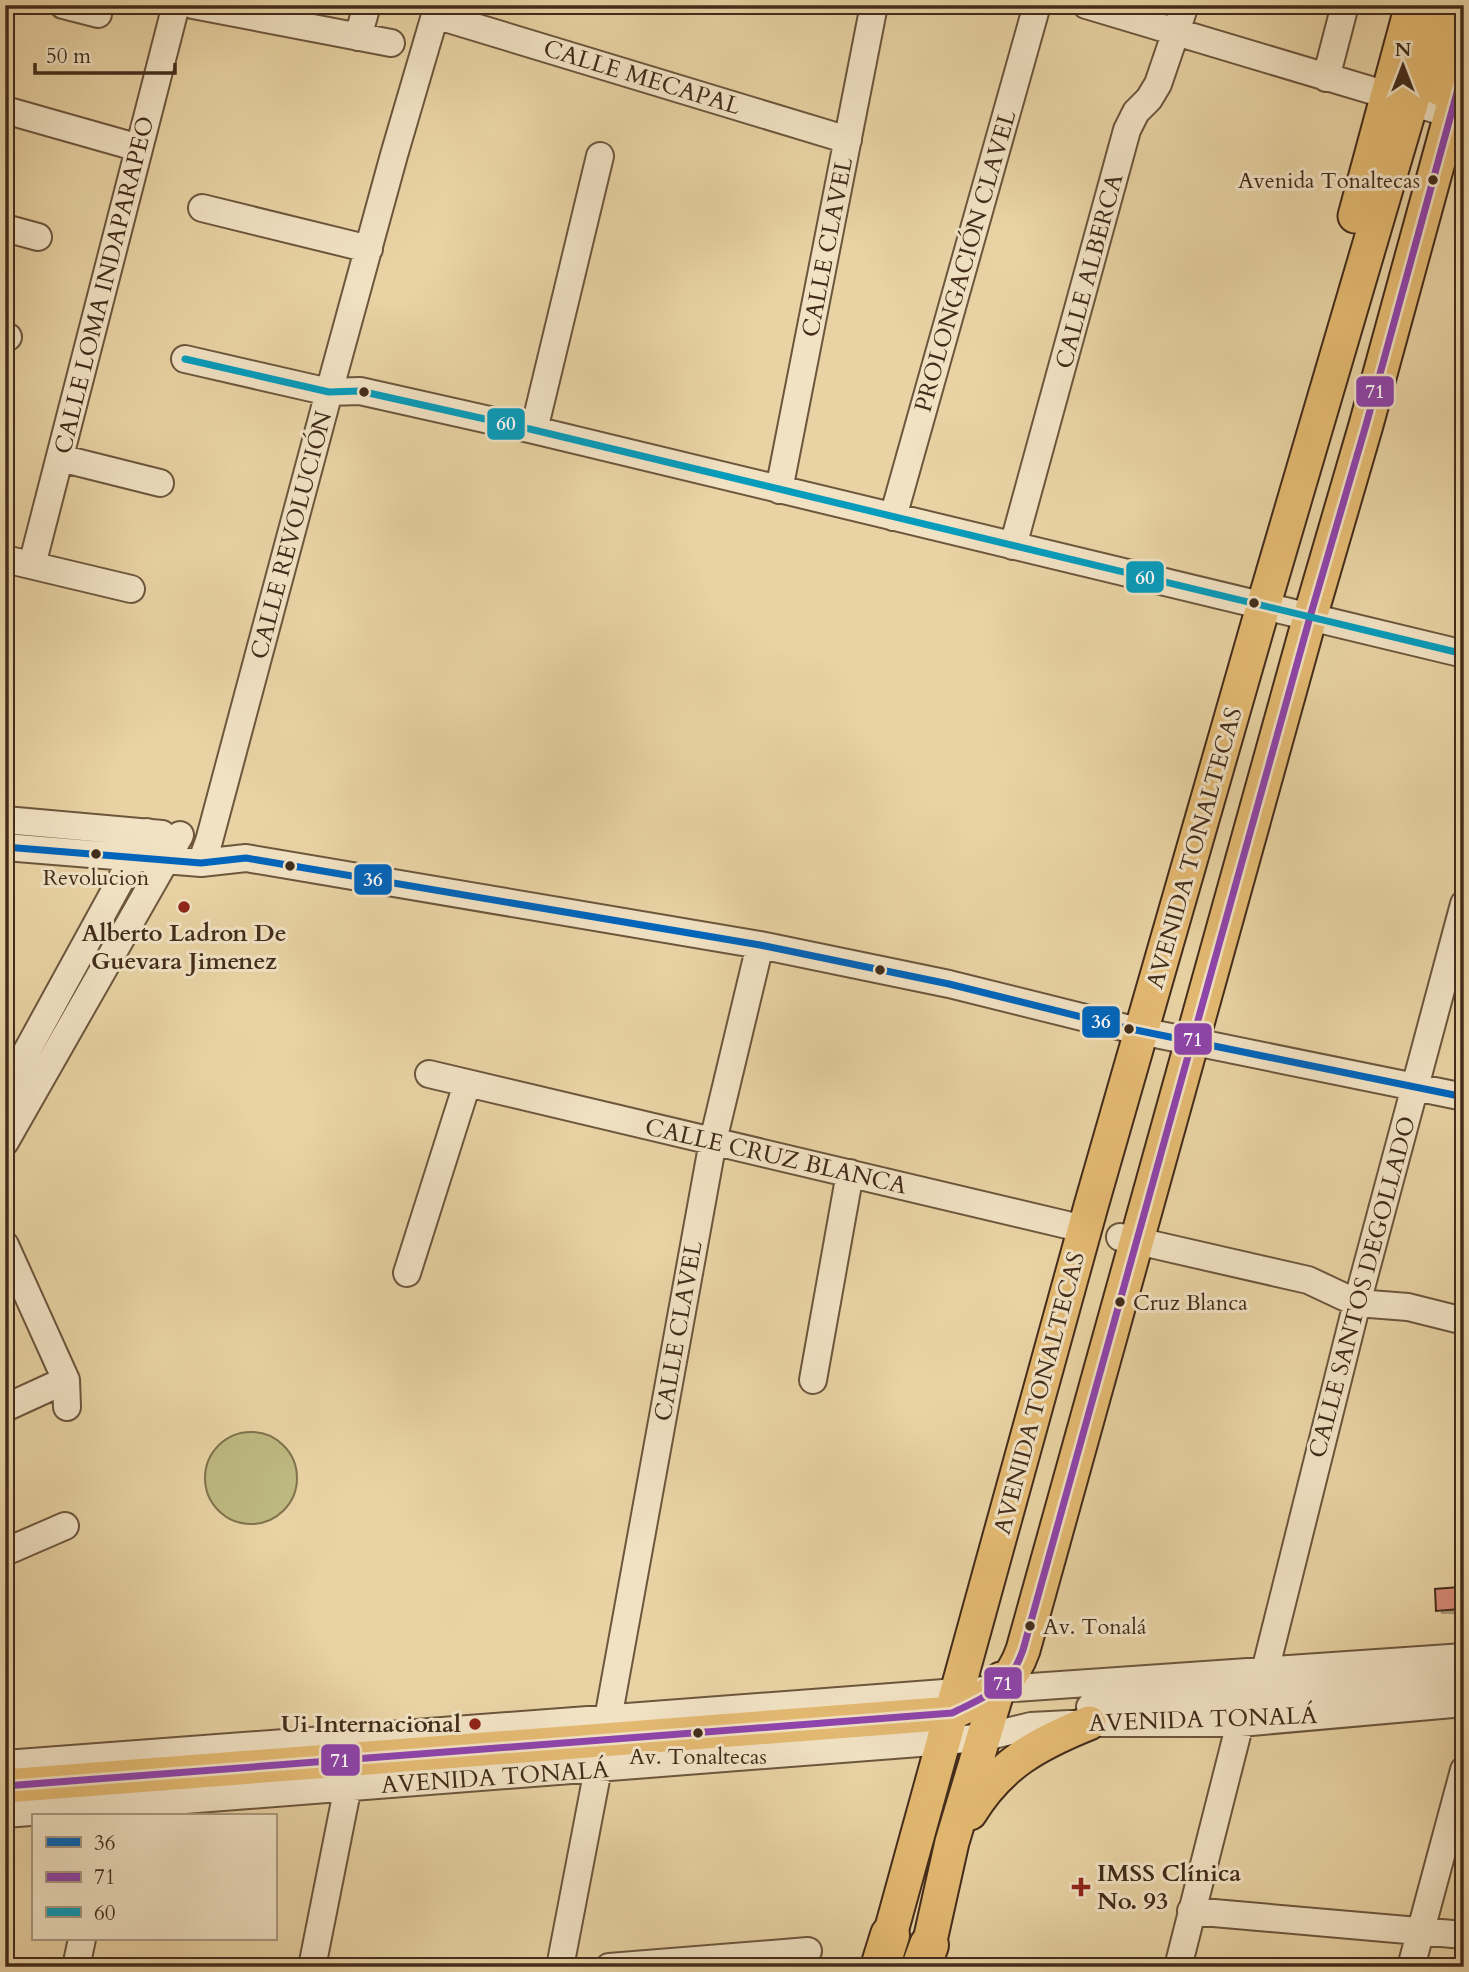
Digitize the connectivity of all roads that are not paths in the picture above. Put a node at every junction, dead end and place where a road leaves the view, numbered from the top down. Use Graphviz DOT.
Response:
graph roads {
  1 [pos="63,5"];
  2 [pos="176,5"];
  3 [pos="193,5"];
  4 [pos="367,5"];
  5 [pos="874,5"];
  6 [pos="1037,5"];
  7 [pos="1086,5"];
  8 [pos="1185,5"];
  9 [pos="1345,5"];
  10 [pos="1412,5"];
  11 [pos="1440,5"];
  12 [pos="1464,7"];
  13 [pos="437,10"];
  14 [pos="252,11"];
  15 [pos="98,14"];
  16 [pos="1175,32"];
  17 [pos="358,37"];
  18 [pos="391,43"];
  19 [pos="1464,67"];
  20 [pos="1326,78"];
  21 [pos="1430,108"];
  22 [pos="5,110"];
  23 [pos="848,140"];
  24 [pos="139,148"];
  25 [pos="600,156"];
  26 [pos="202,208"];
  27 [pos="5,228"];
  28 [pos="38,237"];
  29 [pos="369,249"];
  30 [pos="185,359"];
  31 [pos="328,392"];
  32 [pos="534,430"];
  33 [pos="60,458"];
  34 [pos="160,483"];
  35 [pos="779,489"];
  36 [pos="893,517"];
  37 [pos="1013,546"];
  38 [pos="5,559"];
  39 [pos="32,565"];
  40 [pos="131,589"];
  41 [pos="1278,610"];
  42 [pos="1464,654"];
  43 [pos="5,820"];
  44 [pos="147,832"];
  45 [pos="180,835"];
  46 [pos="5,847"];
  47 [pos="205,852"];
  48 [pos="135,858"];
  49 [pos="166,860"];
  50 [pos="1464,904"];
  51 [pos="761,945"];
  52 [pos="1134,1029"];
  53 [pos="1184,1038"];
  54 [pos="429,1074"];
  55 [pos="467,1084"];
  56 [pos="1414,1085"];
  57 [pos="5,1091"];
  58 [pos="1464,1097"];
  59 [pos="713,1141"];
  60 [pos="5,1142"];
  61 [pos="850,1174"];
  62 [pos="1075,1226"];
  63 [pos="1129,1239"];
  64 [pos="5,1245"];
  65 [pos="407,1273"];
  66 [pos="1357,1303"];
  67 [pos="1464,1321"];
  68 [pos="66,1380"];
  69 [pos="813,1380"];
  70 [pos="67,1407"];
  71 [pos="5,1408"];
  72 [pos="65,1526"];
  73 [pos="5,1552"];
  74 [pos="1464,1657"];
  75 [pos="1265,1671"];
  76 [pos="1464,1682"];
  77 [pos="998,1690"];
  78 [pos="1464,1703"];
  79 [pos="1032,1711"];
  80 [pos="951,1716"];
  81 [pos="608,1719"];
  82 [pos="1089,1723"];
  83 [pos="1240,1723"];
  84 [pos="985,1737"];
  85 [pos="284,1755"];
  86 [pos="352,1762"];
  87 [pos="5,1764"];
  88 [pos="598,1769"];
  89 [pos="1464,1770"];
  90 [pos="249,1782"];
  91 [pos="5,1786"];
  92 [pos="106,1811"];
  93 [pos="5,1814"];
  94 [pos="952,1842"];
  95 [pos="1191,1911"];
  96 [pos="1420,1931"];
  97 [pos="1464,1935"];
  98 [pos="82,1940"];
  99 [pos="808,1951"];
  100 [pos="885,1956"];
  101 [pos="924,1959"];
  102 [pos="76,1967"];
  103 [pos="312,1967"];
  104 [pos="560,1967"];
  105 [pos="609,1967"];
  106 [pos="1178,1967"];
  107 [pos="1411,1967"];
  1 -- 15 [label="street"];
  2 -- 24 [label="street, CALLE LOMA INDAPARAPEO"];
  3 -- 14 [label="street"];
  4 -- 17 [label="street"];
  5 -- 23 [label="street, CALLE CLAVEL"];
  6 -- 36 [label="street, PROLONGACIÓN CLAVEL"];
  7 -- 16 [label="street"];
  8 -- 16 [label="street, CALLE ALBERCA"];
  9 -- 20 [label="street"];
  10 -- 21 [label="main road, AVENIDA TONALTECAS"];
  11 -- 21 [label="main road, AVENIDA TONALTECAS"];
  12 -- 21 [label="main road, AVENIDA TONALTECAS"];
  13 -- 23 [label="street, CALLE MECAPAL"];
  13 -- 29 [label="street, CALLE REVOLUCIÓN"];
  14 -- 17 [label="street"];
  16 -- 20 [label="street"];
  16 -- 37 [label="street, CALLE ALBERCA"];
  17 -- 18 [label="street"];
  19 -- 21 [label="main road, AVENIDA TONALTECAS"];
  20 -- 21 [label="street"];
  21 -- 41 [label="main road, AVENIDA TONALTECAS"];
  21 -- 41 [label="main road, AVENIDA TONALTECAS"];
  22 -- 24 [label="street"];
  23 -- 35 [label="street, CALLE CLAVEL"];
  24 -- 33 [label="street, CALLE LOMA INDAPARAPEO"];
  25 -- 32 [label="street"];
  26 -- 29 [label="street"];
  27 -- 28 [label="street"];
  29 -- 31 [label="street, CALLE REVOLUCIÓN"];
  30 -- 31 [label="street"];
  31 -- 32 [label="street"];
  31 -- 47 [label="street, CALLE REVOLUCIÓN"];
  32 -- 35 [label="street"];
  33 -- 34 [label="street"];
  33 -- 39 [label="street, CALLE LOMA INDAPARAPEO"];
  35 -- 36 [label="street"];
  36 -- 37 [label="street"];
  37 -- 41 [label="street"];
  38 -- 39 [label="street"];
  39 -- 40 [label="street"];
  41 -- 42 [label="street"];
  41 -- 52 [label="main road, AVENIDA TONALTECAS"];
  41 -- 53 [label="main road, AVENIDA TONALTECAS"];
  43 -- 44 [label="street"];
  44 -- 45 [label="street"];
  44 -- 48 [label="street"];
  45 -- 47 [label="street"];
  45 -- 49 [label="street"];
  46 -- 48 [label="street"];
  47 -- 49 [label="street"];
  47 -- 51 [label="street"];
  48 -- 49 [label="street"];
  48 -- 57 [label="street"];
  49 -- 60 [label="street"];
  50 -- 56 [label="street, CALLE SANTOS DEGOLLADO"];
  51 -- 52 [label="street"];
  51 -- 59 [label="street, CALLE CLAVEL"];
  52 -- 53 [label="street"];
  52 -- 62 [label="main road, AVENIDA TONALTECAS"];
  53 -- 56 [label="street"];
  53 -- 63 [label="main road, AVENIDA TONALTECAS"];
  54 -- 55 [label="street, CALLE CRUZ BLANCA"];
  55 -- 59 [label="street, CALLE CRUZ BLANCA"];
  55 -- 65 [label="street"];
  56 -- 58 [label="street"];
  56 -- 66 [label="street, CALLE SANTOS DEGOLLADO"];
  59 -- 61 [label="street, CALLE CRUZ BLANCA"];
  59 -- 81 [label="street, CALLE CLAVEL"];
  61 -- 62 [label="street, CALLE CRUZ BLANCA"];
  61 -- 69 [label="street"];
  62 -- 80 [label="main road, AVENIDA TONALTECAS"];
  63 -- 66 [label="street"];
  63 -- 77 [label="main road, AVENIDA TONALTECAS"];
  64 -- 68 [label="street"];
  66 -- 67 [label="street"];
  66 -- 75 [label="street, CALLE SANTOS DEGOLLADO"];
  68 -- 70 [label="street"];
  68 -- 71 [label="street"];
  72 -- 73 [label="street"];
  74 -- 75 [label="street, AVENIDA TONALÁ"];
  75 -- 77 [label="street, AVENIDA TONALÁ"];
  76 -- 79 [label="street"];
  77 -- 80 [label="main road, AVENIDA TONALÁ"];
  77 -- 84 [label="main road, AVENIDA TONALTECAS"];
  78 -- 83 [label="street, AVENIDA TONALÁ"];
  80 -- 81 [label="street, AVENIDA TONALÁ"];
  80 -- 84 [label="main road"];
  80 -- 86 [label="main road, AVENIDA TONALÁ"];
  80 -- 88 [label="street, AVENIDA TONALÁ"];
  80 -- 100 [label="main road, AVENIDA TONALTECAS"];
  81 -- 86 [label="street, AVENIDA TONALÁ"];
  82 -- 83 [label="street, AVENIDA TONALÁ"];
  82 -- 84 [label="street, AVENIDA TONALÁ"];
  82 -- 94 [label="main road"];
  83 -- 95 [label="street"];
  84 -- 94 [label="main road, AVENIDA TONALTECAS"];
  85 -- 86 [label="main road, AVENIDA TONALÁ"];
  85 -- 87 [label="street, AVENIDA TONALÁ"];
  85 -- 90 [label="main road, AVENIDA TONALÁ"];
  86 -- 88 [label="street, AVENIDA TONALÁ"];
  86 -- 90 [label="street, AVENIDA TONALÁ"];
  86 -- 103 [label="street"];
  88 -- 104 [label="street"];
  89 -- 96 [label="street"];
  90 -- 91 [label="main road, AVENIDA TONALÁ"];
  90 -- 92 [label="street, AVENIDA TONALÁ"];
  92 -- 93 [label="street, AVENIDA TONALÁ"];
  94 -- 101 [label="main road, AVENIDA TONALTECAS"];
  95 -- 96 [label="street"];
  95 -- 106 [label="street"];
  96 -- 97 [label="street"];
  96 -- 107 [label="street"];
  98 -- 102 [label="street"];
  99 -- 105 [label="street"];
}
